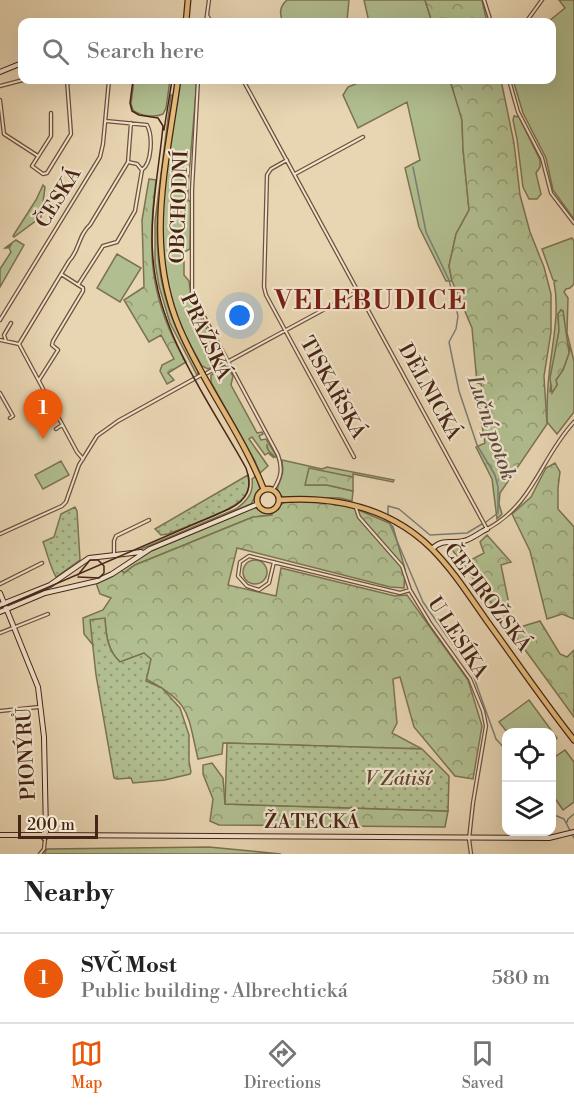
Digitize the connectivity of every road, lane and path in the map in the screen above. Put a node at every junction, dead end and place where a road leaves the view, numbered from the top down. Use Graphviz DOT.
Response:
graph roads {
  1 [pos="188,0"];
  2 [pos="208,0"];
  3 [pos="484,0"];
  4 [pos="542,0"];
  5 [pos="207,15"];
  6 [pos="186,18"];
  7 [pos="207,18"];
  8 [pos="209,18"];
  9 [pos="490,18"];
  10 [pos="529,18"];
  11 [pos="18,65"];
  12 [pos="0,72"];
  13 [pos="18,81"];
  14 [pos="67,84"];
  15 [pos="110,84"];
  16 [pos="177,84"];
  17 [pos="198,84"];
  18 [pos="245,84"];
  19 [pos="510,84"];
  20 [pos="0,86"];
  21 [pos="0,100"];
  22 [pos="51,113"];
  23 [pos="105,121"];
  24 [pos="131,123"];
  25 [pos="363,137"];
  26 [pos="38,156"];
  27 [pos="287,160"];
  28 [pos="128,162"];
  29 [pos="142,171"];
  30 [pos="295,174"];
  31 [pos="574,223"];
  32 [pos="61,274"];
  33 [pos="78,285"];
  34 [pos="358,291"];
  35 [pos="0,320"];
  36 [pos="11,323"];
  37 [pos="286,331"];
  38 [pos="0,340"];
  39 [pos="6,341"];
  40 [pos="19,344"];
  41 [pos="227,362"];
  42 [pos="205,374"];
  43 [pos="39,380"];
  44 [pos="0,393"];
  45 [pos="10,418"];
  46 [pos="574,422"];
  47 [pos="62,425"];
  48 [pos="56,429"];
  49 [pos="354,457"];
  50 [pos="83,459"];
  51 [pos="264,490"];
  52 [pos="273,490"];
  53 [pos="279,500"];
  54 [pos="258,504"];
  55 [pos="356,505"];
  56 [pos="149,519"];
  57 [pos="487,529"];
  58 [pos="0,534"];
  59 [pos="150,549"];
  60 [pos="432,549"];
  61 [pos="114,554"];
  62 [pos="274,562"];
  63 [pos="42,563"];
  64 [pos="0,584"];
  65 [pos="410,590"];
  66 [pos="0,593"];
  67 [pos="2,604"];
  68 [pos="7,609"];
  69 [pos="0,612"];
  70 [pos="48,614"];
  71 [pos="15,627"];
  72 [pos="0,633"];
  73 [pos="41,707"];
  74 [pos="0,711"];
  75 [pos="574,740"];
  76 [pos="572,832"];
  77 [pos="0,835"];
  78 [pos="45,835"];
  79 [pos="470,838"];
  80 [pos="40,854"];
  81 [pos="471,854"];
  1 -- 6 [label="main road"];
  2 -- 5 [label="street"];
  3 -- 9 [label="street"];
  4 -- 10 [label="street"];
  5 -- 7 [label="street"];
  5 -- 8 [label="street"];
  11 -- 12 [label="street"];
  13 -- 20 [label="street"];
  14 -- 26 [label="street"];
  15 -- 23 [label="street, ČESKÁ"];
  16 -- 42 [label="main road, PRAŽSKÁ"];
  17 -- 41 [label="street, OBCHODNÍ"];
  18 -- 27 [label="street, DĚLNICKÁ"];
  19 -- 31 [label="street"];
  21 -- 26 [label="street"];
  22 -- 26 [label="street"];
  23 -- 24 [label="street"];
  23 -- 35 [label="street, ČESKÁ"];
  24 -- 28 [label="street"];
  24 -- 29 [label="street"];
  25 -- 30 [label="street"];
  27 -- 30 [label="street, DĚLNICKÁ"];
  27 -- 37 [label="street, TISKAŘSKÁ"];
  28 -- 29 [label="street"];
  28 -- 32 [label="street"];
  29 -- 33 [label="street"];
  30 -- 34 [label="street, DĚLNICKÁ"];
  32 -- 33 [label="street"];
  32 -- 40 [label="street"];
  33 -- 43 [label="street"];
  34 -- 37 [label="street"];
  34 -- 57 [label="street, DĚLNICKÁ"];
  36 -- 39 [label="street"];
  37 -- 41 [label="street"];
  37 -- 49 [label="street, TISKAŘSKÁ"];
  38 -- 39 [label="street"];
  39 -- 40 [label="street"];
  40 -- 43 [label="street"];
  41 -- 42 [label="street"];
  41 -- 52 [label="street, OBCHODNÍ"];
  42 -- 50 [label="street"];
  42 -- 51 [label="main road, PRAŽSKÁ"];
  43 -- 47 [label="street"];
  44 -- 45 [label="street"];
  46 -- 57 [label="street"];
  47 -- 48 [label="street"];
  47 -- 50 [label="street"];
  50 -- 58 [label="street"];
  51 -- 52 [label="main road"];
  51 -- 54 [label="main road"];
  52 -- 53 [label="main road"];
  53 -- 54 [label="main road"];
  53 -- 55 [label="main road, ČEPIROŽSKÁ"];
  54 -- 59 [label="street"];
  55 -- 60 [label="main road, ČEPIROŽSKÁ"];
  55 -- 65 [label="street, U LESÍKA"];
  56 -- 61 [label="street"];
  57 -- 60 [label="street"];
  59 -- 61 [label="street"];
  59 -- 68 [label="street"];
  60 -- 75 [label="main road, ČEPIROŽSKÁ"];
  61 -- 67 [label="street"];
  62 -- 62 [label="street"];
  62 -- 65 [label="street"];
  63 -- 64 [label="street"];
  65 -- 79 [label="street, U LESÍKA"];
  66 -- 67 [label="street, PIONÝRŮ"];
  67 -- 68 [label="street, PIONÝRŮ"];
  68 -- 69 [label="street"];
  68 -- 71 [label="street, PIONÝRŮ"];
  70 -- 71 [label="street"];
  71 -- 72 [label="street"];
  71 -- 73 [label="street, PIONÝRŮ"];
  73 -- 74 [label="street"];
  73 -- 78 [label="street, PIONÝRŮ"];
  76 -- 79 [label="street, ŽATECKÁ"];
  77 -- 78 [label="street, ŽATECKÁ"];
  78 -- 79 [label="street, ŽATECKÁ"];
  78 -- 80 [label="street"];
  79 -- 81 [label="street, U LESÍKA"];
}
